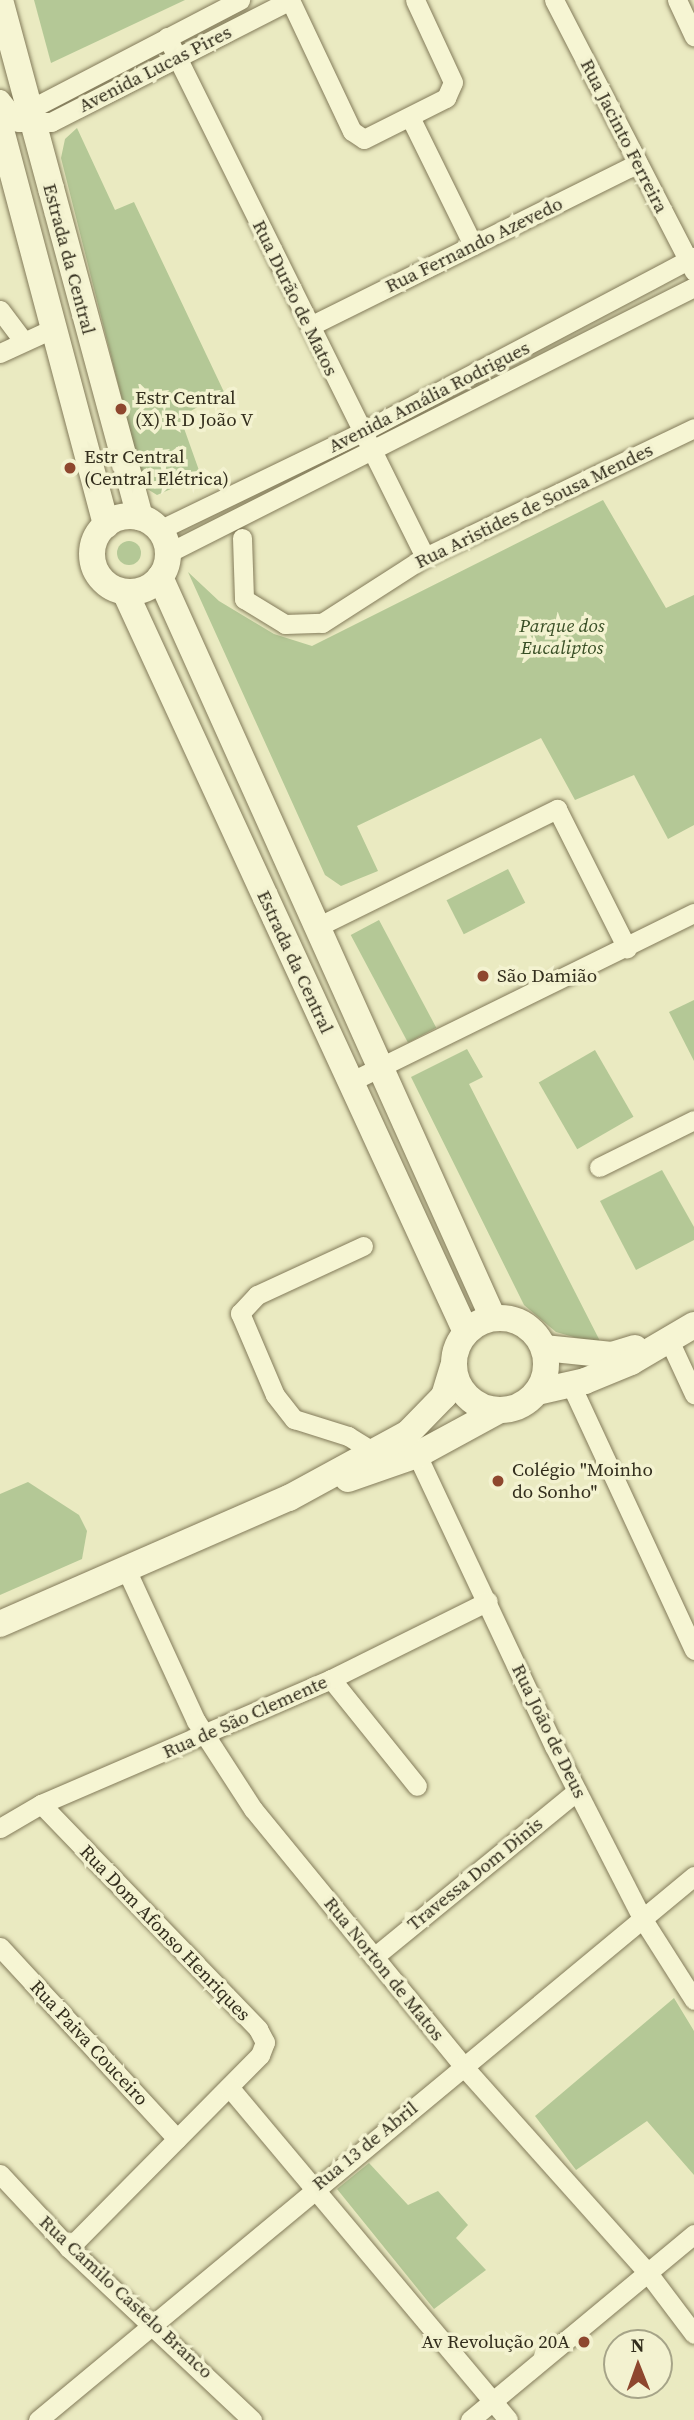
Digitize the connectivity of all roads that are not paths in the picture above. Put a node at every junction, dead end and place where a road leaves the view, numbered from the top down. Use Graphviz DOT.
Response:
graph roads {
  1 [pos="0,0"];
  2 [pos="240,0"];
  3 [pos="290,0"];
  4 [pos="415,0"];
  5 [pos="554,0"];
  6 [pos="677,0"];
  7 [pos="694,36"];
  8 [pos="167,37"];
  9 [pos="177,57"];
  10 [pos="0,99"];
  11 [pos="410,117"];
  12 [pos="20,120"];
  13 [pos="638,163"];
  14 [pos="473,245"];
  15 [pos="692,263"];
  16 [pos="694,287"];
  17 [pos="0,310"];
  18 [pos="86,320"];
  19 [pos="310,326"];
  20 [pos="54,328"];
  21 [pos="22,339"];
  22 [pos="0,353"];
  23 [pos="694,428"];
  24 [pos="360,433"];
  25 [pos="371,453"];
  26 [pos="106,525"];
  27 [pos="242,538"];
  28 [pos="157,544"];
  29 [pos="425,557"];
  30 [pos="125,592"];
  31 [pos="694,913"];
  32 [pos="315,928"];
  33 [pos="627,948"];
  34 [pos="379,1068"];
  35 [pos="350,1082"];
  36 [pos="694,1120"];
  37 [pos="599,1167"];
  38 [pos="363,1246"];
  39 [pos="493,1318"];
  40 [pos="694,1325"];
  41 [pos="466,1332"];
  42 [pos="668,1338"];
  43 [pos="544,1348"];
  44 [pos="453,1366"];
  45 [pos="571,1385"];
  46 [pos="537,1392"];
  47 [pos="694,1394"];
  48 [pos="500,1410"];
  49 [pos="374,1452"];
  50 [pos="417,1455"];
  51 [pos="289,1498"];
  52 [pos="126,1569"];
  53 [pos="488,1601"];
  54 [pos="0,1624"];
  55 [pos="694,1650"];
  56 [pos="331,1679"];
  57 [pos="205,1735"];
  58 [pos="417,1786"];
  59 [pos="577,1791"];
  60 [pos="41,1804"];
  61 [pos="0,1828"];
  62 [pos="694,1876"];
  63 [pos="642,1919"];
  64 [pos="0,1947"];
  65 [pos="373,1957"];
  66 [pos="694,2000"];
  67 [pos="463,2066"];
  68 [pos="229,2087"];
  69 [pos="177,2139"];
  70 [pos="0,2174"];
  71 [pos="316,2186"];
  72 [pos="694,2234"];
  73 [pos="69,2248"];
  74 [pos="648,2273"];
  75 [pos="153,2326"];
  76 [pos="694,2334"];
  77 [pos="492,2401"];
  78 [pos="38,2420"];
  79 [pos="252,2420"];
  80 [pos="470,2420"];
  81 [pos="508,2420"];
  1 -- 12 [label="main road, Estrada da Central"];
  2 -- 8 [label="street, Avenida Lucas Pires"];
  3 -- 9 [label="street, Avenida Lucas Pires"];
  3 -- 11 [label="street"];
  4 -- 11 [label="street"];
  5 -- 13 [label="street, Rua Jacinto Ferreira"];
  6 -- 7 [label="street"];
  8 -- 9 [label="street, Rua Durão de Matos"];
  8 -- 12 [label="street, Avenida Lucas Pires"];
  9 -- 12 [label="street, Avenida Lucas Pires"];
  9 -- 19 [label="street, Rua Durão de Matos"];
  10 -- 12 [label="street"];
  11 -- 14 [label="street"];
  12 -- 18 [label="main road, Estrada da Central"];
  12 -- 20 [label="main road, Estrada da Central"];
  13 -- 14 [label="street, Rua Fernando Azevedo"];
  13 -- 15 [label="street, Rua Jacinto Ferreira"];
  14 -- 19 [label="street, Rua Fernando Azevedo"];
  15 -- 24 [label="street, Avenida Amália Rodrigues"];
  16 -- 25 [label="street, Avenida Amália Rodrigues"];
  17 -- 21 [label="street"];
  18 -- 20 [label="main road"];
  18 -- 28 [label="main road, Estrada da Central"];
  19 -- 24 [label="street, Rua Durão de Matos"];
  20 -- 21 [label="street"];
  20 -- 26 [label="main road, Estrada da Central"];
  21 -- 22 [label="street"];
  23 -- 29 [label="street, Rua Aristides de Sousa Mendes"];
  24 -- 25 [label="street, Rua Durão de Matos"];
  24 -- 28 [label="street, Avenida Amália Rodrigues"];
  25 -- 28 [label="street, Avenida Amália Rodrigues"];
  25 -- 29 [label="street, Rua Durão de Matos"];
  26 -- 28 [label="main road"];
  26 -- 30 [label="main road"];
  27 -- 29 [label="street, Rua Aristides de Sousa Mendes"];
  28 -- 30 [label="main road"];
  28 -- 32 [label="main road, Estrada da Central"];
  30 -- 35 [label="main road, Estrada da Central"];
  31 -- 33 [label="street"];
  32 -- 33 [label="street"];
  32 -- 34 [label="main road, Estrada da Central"];
  33 -- 34 [label="street"];
  34 -- 35 [label="street"];
  34 -- 39 [label="main road, Estrada da Central"];
  35 -- 41 [label="main road, Estrada da Central"];
  36 -- 37 [label="street"];
  38 -- 49 [label="street"];
  39 -- 41 [label="main road"];
  39 -- 43 [label="main road"];
  40 -- 42 [label="main road"];
  41 -- 44 [label="main road"];
  42 -- 43 [label="main road"];
  42 -- 45 [label="main road"];
  42 -- 47 [label="street"];
  43 -- 46 [label="main road"];
  44 -- 48 [label="main road"];
  44 -- 49 [label="main road"];
  45 -- 46 [label="main road"];
  45 -- 55 [label="street"];
  46 -- 48 [label="main road"];
  48 -- 50 [label="main road"];
  49 -- 51 [label="main road"];
  50 -- 51 [label="main road"];
  50 -- 53 [label="street, Rua João de Deus"];
  51 -- 52 [label="main road"];
  52 -- 54 [label="main road"];
  52 -- 57 [label="street, Rua Norton de Matos"];
  53 -- 56 [label="street, Rua de São Clemente"];
  53 -- 59 [label="street, Rua João de Deus"];
  56 -- 57 [label="street, Rua de São Clemente"];
  56 -- 58 [label="street"];
  57 -- 60 [label="street, Rua de São Clemente"];
  57 -- 65 [label="street, Rua Norton de Matos"];
  59 -- 63 [label="street, Rua João de Deus"];
  59 -- 65 [label="street, Travessa Dom Dinis"];
  60 -- 61 [label="street, Rua de São Clemente"];
  60 -- 68 [label="street, Rua Dom Afonso Henriques"];
  62 -- 63 [label="street, Rua 13 de Abril"];
  63 -- 66 [label="street, Rua João de Deus"];
  63 -- 67 [label="street, Rua 13 de Abril"];
  64 -- 69 [label="street, Rua Paiva Couceiro"];
  65 -- 67 [label="street, Rua Norton de Matos"];
  67 -- 71 [label="street, Rua 13 de Abril"];
  67 -- 74 [label="street, Rua Norton de Matos"];
  68 -- 69 [label="street"];
  68 -- 71 [label="street"];
  69 -- 73 [label="street"];
  70 -- 73 [label="street, Rua Camilo Castelo Branco"];
  71 -- 75 [label="street, Rua 13 de Abril"];
  71 -- 77 [label="street"];
  72 -- 74 [label="street"];
  73 -- 75 [label="street, Rua Camilo Castelo Branco"];
  74 -- 76 [label="street, Rua Norton de Matos"];
  74 -- 77 [label="street"];
  75 -- 78 [label="street, Rua 13 de Abril"];
  75 -- 79 [label="street, Rua Camilo Castelo Branco"];
  77 -- 80 [label="street"];
  77 -- 81 [label="street"];
}
